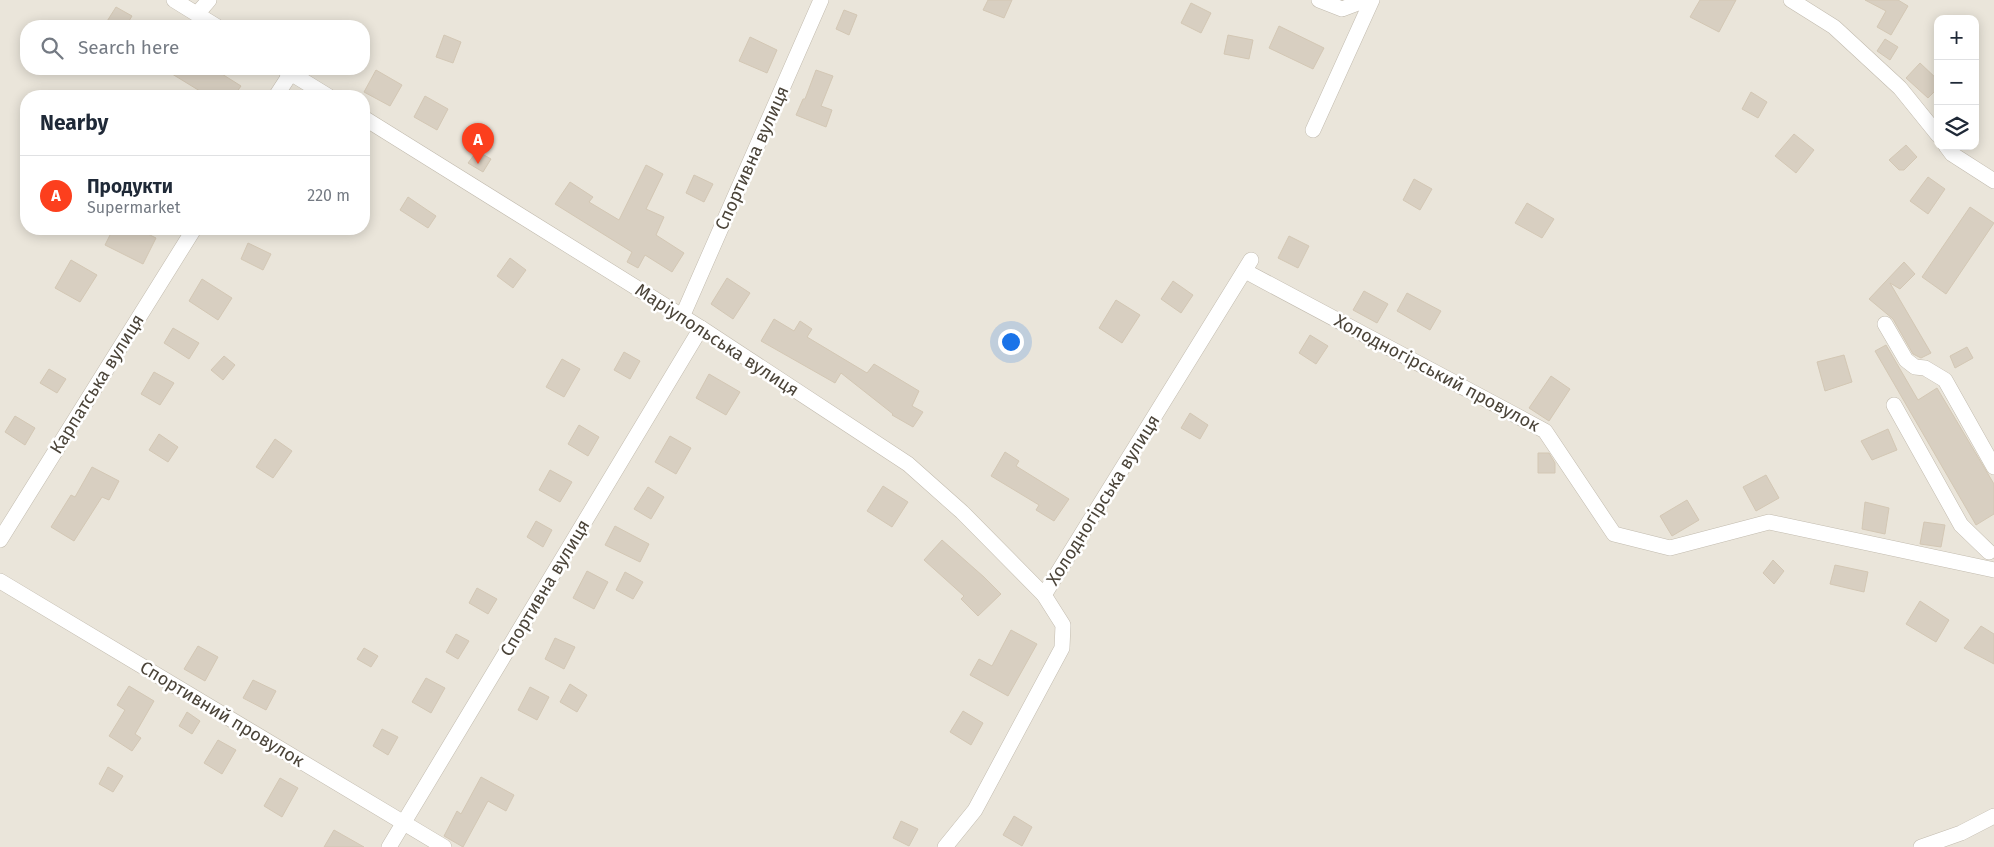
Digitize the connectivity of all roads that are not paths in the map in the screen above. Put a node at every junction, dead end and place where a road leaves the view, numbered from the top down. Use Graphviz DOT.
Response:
graph roads {
  1 [pos="174,0"];
  2 [pos="209,0"];
  3 [pos="821,0"];
  4 [pos="1319,0"];
  5 [pos="1366,0"];
  6 [pos="1372,0"];
  7 [pos="1791,0"];
  8 [pos="196,14"];
  9 [pos="206,20"];
  10 [pos="285,75"];
  11 [pos="294,75"];
  12 [pos="279,90"];
  13 [pos="318,90"];
  14 [pos="370,122"];
  15 [pos="1312,130"];
  16 [pos="1934,130"];
  17 [pos="1949,150"];
  18 [pos="1994,181"];
  19 [pos="190,235"];
  20 [pos="1248,266"];
  21 [pos="682,317"];
  22 [pos="1885,324"];
  23 [pos="701,328"];
  24 [pos="1894,405"];
  25 [pos="1994,467"];
  26 [pos="0,540"];
  27 [pos="1992,549"];
  28 [pos="1977,567"];
  29 [pos="1994,570"];
  30 [pos="0,580"];
  31 [pos="1044,595"];
  32 [pos="1994,816"];
  33 [pos="403,823"];
  34 [pos="389,847"];
  35 [pos="444,847"];
  36 [pos="945,847"];
  37 [pos="1921,847"];
  1 -- 8 [label="street"];
  2 -- 8 [label="street"];
  3 -- 21 [label="street, Спортивна вулиця"];
  4 -- 5 [label="street"];
  6 -- 15 [label="street"];
  7 -- 16 [label="street"];
  8 -- 9 [label="street"];
  10 -- 12 [label="street"];
  11 -- 13 [label="street"];
  14 -- 21 [label="street, Маріупольська вулиця"];
  17 -- 18 [label="street"];
  19 -- 26 [label="street, Карпатська вулиця"];
  20 -- 28 [label="street, Холодногірський провулок"];
  20 -- 31 [label="street, Холодногірська вулиця"];
  21 -- 23 [label="street, Маріупольська вулиця"];
  22 -- 25 [label="street"];
  23 -- 31 [label="street, Маріупольська вулиця"];
  23 -- 33 [label="street, Спортивна вулиця"];
  24 -- 27 [label="street"];
  27 -- 28 [label="street"];
  28 -- 29 [label="street"];
  30 -- 33 [label="street, Спортивний провулок"];
  31 -- 36 [label="street, Холодногірська вулиця"];
  32 -- 37 [label="street"];
  33 -- 34 [label="street, Спортивна вулиця"];
  33 -- 35 [label="street, Спортивний провулок"];
}
